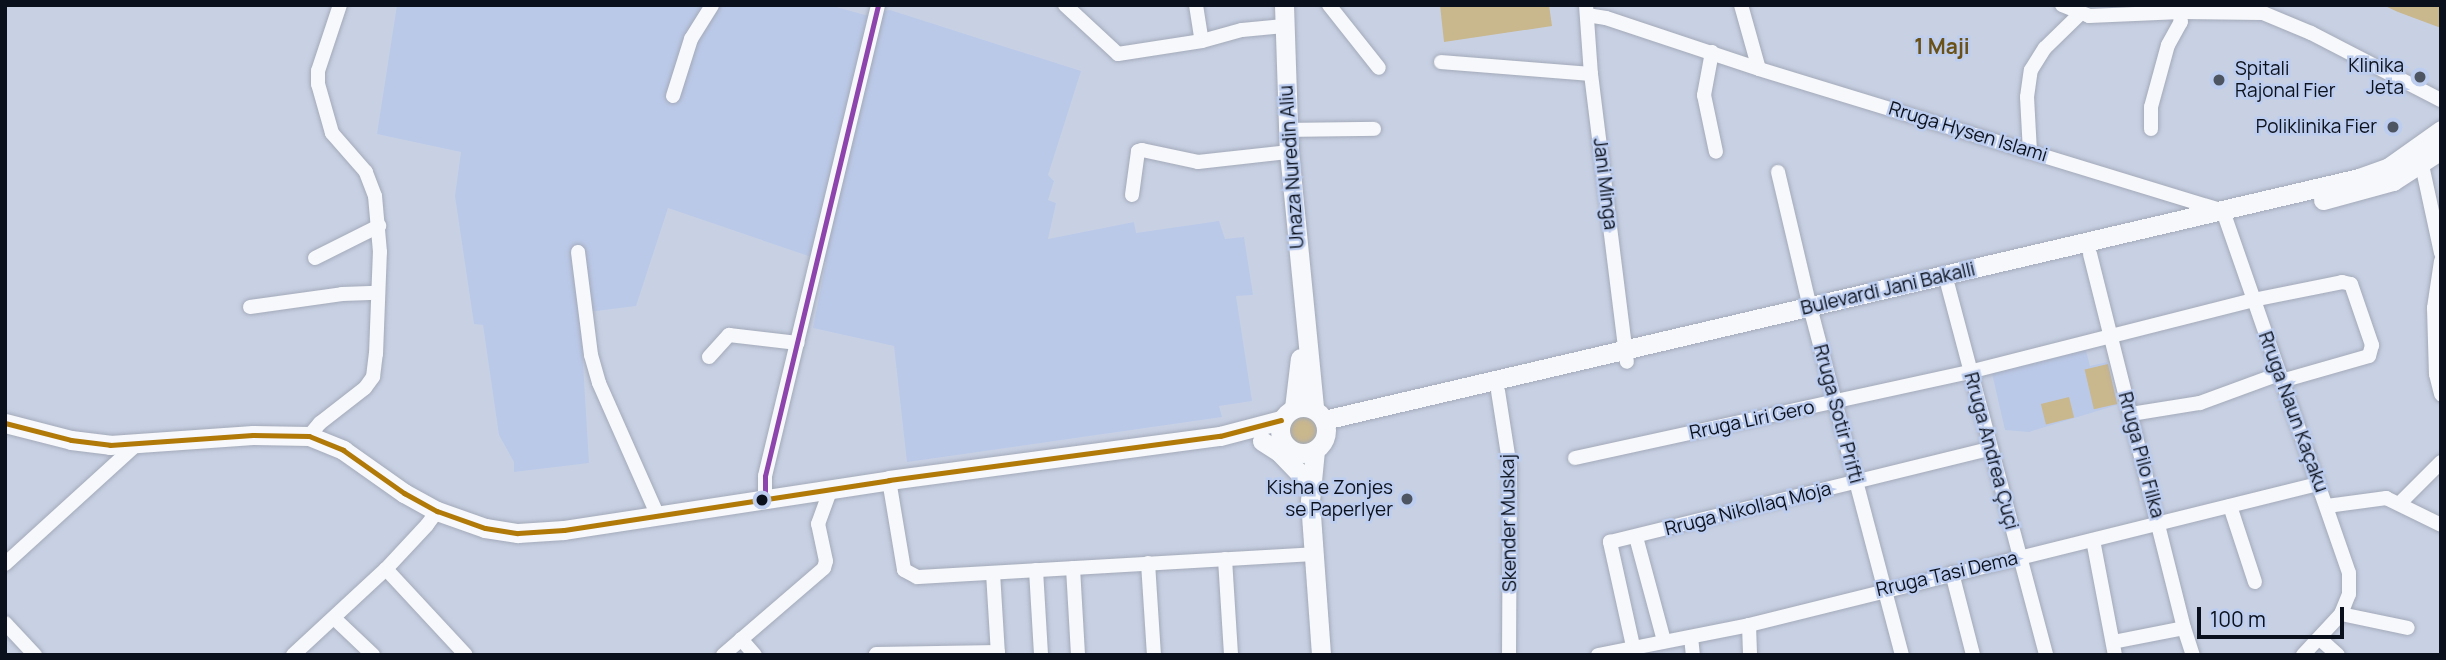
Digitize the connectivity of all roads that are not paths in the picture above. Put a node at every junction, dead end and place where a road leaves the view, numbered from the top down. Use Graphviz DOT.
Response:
graph roads {
  1 [pos="340,5"];
  2 [pos="712,5"];
  3 [pos="878,5"];
  4 [pos="1065,5"];
  5 [pos="1196,5"];
  6 [pos="1284,5"];
  7 [pos="1329,5"];
  8 [pos="1741,5"];
  9 [pos="2062,5"];
  10 [pos="2240,8"];
  11 [pos="2179,9"];
  12 [pos="1586,10"];
  13 [pos="2080,14"];
  14 [pos="1284,26"];
  15 [pos="1202,41"];
  16 [pos="1712,52"];
  17 [pos="1441,62"];
  18 [pos="1379,68"];
  19 [pos="1759,69"];
  20 [pos="1591,74"];
  21 [pos="673,96"];
  22 [pos="2441,100"];
  23 [pos="2151,129"];
  24 [pos="1288,130"];
  25 [pos="1374,130"];
  26 [pos="2441,130"];
  27 [pos="1289,152"];
  28 [pos="1716,152"];
  29 [pos="2030,152"];
  30 [pos="2435,157"];
  31 [pos="1778,172"];
  32 [pos="1132,195"];
  33 [pos="2225,217"];
  34 [pos="379,226"];
  35 [pos="578,252"];
  36 [pos="2441,253"];
  37 [pos="2090,254"];
  38 [pos="316,258"];
  39 [pos="2441,261"];
  40 [pos="1948,286"];
  41 [pos="377,293"];
  42 [pos="2253,300"];
  43 [pos="250,307"];
  44 [pos="1811,312"];
  45 [pos="1304,329"];
  46 [pos="2110,336"];
  47 [pos="798,343"];
  48 [pos="1627,356"];
  49 [pos="709,357"];
  50 [pos="1969,372"];
  51 [pos="2280,378"];
  52 [pos="1312,386"];
  53 [pos="1498,391"];
  54 [pos="2441,394"];
  55 [pos="1835,402"];
  56 [pos="1348,414"];
  57 [pos="2131,414"];
  58 [pos="1308,418"];
  59 [pos="5,424"];
  60 [pos="310,436"];
  61 [pos="1220,436"];
  62 [pos="1262,440"];
  63 [pos="137,444"];
  64 [pos="1289,449"];
  65 [pos="1989,449"];
  66 [pos="1315,450"];
  67 [pos="1575,458"];
  68 [pos="2441,462"];
  69 [pos="1303,477"];
  70 [pos="889,480"];
  71 [pos="1857,482"];
  72 [pos="2318,484"];
  73 [pos="831,489"];
  74 [pos="765,499"];
  75 [pos="1310,501"];
  76 [pos="2400,503"];
  77 [pos="2230,506"];
  78 [pos="2326,506"];
  79 [pos="437,510"];
  80 [pos="659,516"];
  81 [pos="2159,521"];
  82 [pos="2441,525"];
  83 [pos="1636,537"];
  84 [pos="2093,540"];
  85 [pos="1315,554"];
  86 [pos="2020,557"];
  87 [pos="1225,559"];
  88 [pos="1148,563"];
  89 [pos="5,564"];
  90 [pos="1073,568"];
  91 [pos="386,569"];
  92 [pos="1036,570"];
  93 [pos="993,573"];
  94 [pos="1952,573"];
  95 [pos="2255,582"];
  96 [pos="1885,589"];
  97 [pos="2341,614"];
  98 [pos="334,618"];
  99 [pos="5,623"];
  100 [pos="1749,625"];
  101 [pos="2184,628"];
  102 [pos="2408,628"];
  103 [pos="1691,637"];
  104 [pos="741,639"];
  105 [pos="2320,639"];
  106 [pos="1664,641"];
  107 [pos="2114,648"];
  108 [pos="1639,649"];
  109 [pos="998,653"];
  110 [pos="876,654"];
  111 [pos="35,655"];
  112 [pos="293,655"];
  113 [pos="373,655"];
  114 [pos="466,655"];
  115 [pos="723,655"];
  116 [pos="755,655"];
  117 [pos="1041,655"];
  118 [pos="1078,655"];
  119 [pos="1154,655"];
  120 [pos="1231,655"];
  121 [pos="1321,655"];
  122 [pos="1509,655"];
  123 [pos="1598,655"];
  124 [pos="1693,655"];
  125 [pos="1750,655"];
  126 [pos="1902,655"];
  127 [pos="1973,655"];
  128 [pos="2046,655"];
  129 [pos="2193,655"];
  130 [pos="2304,655"];
  131 [pos="2338,655"];
  1 -- 34 [label="street"];
  2 -- 21 [label="street"];
  3 -- 47 [label="street"];
  4 -- 15 [label="street"];
  5 -- 15 [label="street"];
  6 -- 14 [label="main road, Unaza Nuredin Aliu"];
  7 -- 18 [label="street"];
  8 -- 19 [label="street"];
  9 -- 13 [label="street"];
  10 -- 11 [label="street"];
  10 -- 22 [label="street"];
  11 -- 13 [label="street"];
  11 -- 23 [label="street"];
  12 -- 16 [label="street, Rruga Hysen Islami"];
  12 -- 20 [label="street, Jani Minga"];
  13 -- 29 [label="street"];
  14 -- 15 [label="street"];
  14 -- 24 [label="main road, Unaza Nuredin Aliu"];
  16 -- 19 [label="street, Rruga Hysen Islami"];
  16 -- 28 [label="street"];
  17 -- 20 [label="street"];
  19 -- 29 [label="street, Rruga Hysen Islami"];
  20 -- 48 [label="street, Jani Minga"];
  24 -- 25 [label="street"];
  24 -- 27 [label="main road, Unaza Nuredin Aliu"];
  26 -- 33 [label="main road, Bulevardi Jani Bakalli"];
  27 -- 32 [label="street"];
  27 -- 45 [label="main road, Unaza Nuredin Aliu"];
  29 -- 33 [label="street, Rruga Hysen Islami"];
  30 -- 33 [label="main road, Bulevardi Jani Bakalli"];
  30 -- 36 [label="street"];
  31 -- 44 [label="street, Rruga Sotir Prifti"];
  33 -- 37 [label="main road, Bulevardi Jani Bakalli"];
  33 -- 42 [label="street, Rruga Naun Kaçaku"];
  33 -- 44 [label="main road, Bulevardi Jani Bakalli"];
  34 -- 38 [label="street"];
  34 -- 41 [label="street"];
  35 -- 80 [label="street"];
  37 -- 40 [label="main road, Bulevardi Jani Bakalli"];
  37 -- 46 [label="street, Rruga Pilo Filka"];
  39 -- 54 [label="street"];
  40 -- 44 [label="main road, Bulevardi Jani Bakalli"];
  40 -- 50 [label="street, Rruga Andrea Çuçi"];
  41 -- 43 [label="street"];
  41 -- 60 [label="street"];
  42 -- 46 [label="street"];
  42 -- 51 [label="street, Rruga Naun Kaçaku"];
  42 -- 51 [label="street"];
  44 -- 48 [label="main road, Bulevardi Jani Bakalli"];
  44 -- 55 [label="street, Rruga Sotir Prifti"];
  45 -- 52 [label="main road, Unaza Nuredin Aliu"];
  45 -- 58 [label="main road, Unaza Nuredin Aliu"];
  46 -- 50 [label="street, Rruga Liri Gero"];
  46 -- 57 [label="street, Rruga Pilo Filka"];
  47 -- 49 [label="street"];
  47 -- 74 [label="street"];
  48 -- 53 [label="main road, Bulevardi Jani Bakalli"];
  48 -- 56 [label="main road, Bulevardi Jani Bakalli"];
  50 -- 55 [label="street, Rruga Liri Gero"];
  50 -- 65 [label="street, Rruga Andrea Çuçi"];
  51 -- 57 [label="street"];
  51 -- 72 [label="street, Rruga Naun Kaçaku"];
  52 -- 56 [label="main road"];
  52 -- 58 [label="main road, Unaza Nuredin Aliu"];
  53 -- 58 [label="main road, Bulevardi Jani Bakalli"];
  53 -- 122 [label="street, Skender Muskaj"];
  55 -- 67 [label="street, Rruga Liri Gero"];
  55 -- 71 [label="street, Rruga Sotir Prifti"];
  56 -- 58 [label="main road, Bulevardi Jani Bakalli"];
  57 -- 81 [label="street, Rruga Pilo Filka"];
  58 -- 61 [label="main road"];
  58 -- 64 [label="main road"];
  58 -- 66 [label="main road"];
  59 -- 63 [label="main road"];
  60 -- 63 [label="main road"];
  60 -- 79 [label="main road"];
  61 -- 62 [label="main road"];
  61 -- 70 [label="main road"];
  62 -- 64 [label="main road"];
  62 -- 69 [label="main road"];
  63 -- 89 [label="street"];
  64 -- 66 [label="main road"];
  64 -- 69 [label="main road"];
  65 -- 71 [label="street, Rruga Nikollaq Moja"];
  65 -- 86 [label="street, Rruga Andrea Çuçi"];
  66 -- 75 [label="main road"];
  68 -- 76 [label="street"];
  69 -- 75 [label="main road"];
  70 -- 73 [label="main road"];
  70 -- 93 [label="street"];
  71 -- 83 [label="street, Rruga Nikollaq Moja"];
  71 -- 96 [label="street, Rruga Sotir Prifti"];
  72 -- 77 [label="street, Rruga Tasi Dema"];
  72 -- 78 [label="street, Rruga Naun Kaçaku"];
  73 -- 74 [label="main road"];
  73 -- 104 [label="street"];
  74 -- 80 [label="main road"];
  75 -- 85 [label="main road"];
  76 -- 78 [label="street"];
  76 -- 82 [label="street"];
  77 -- 81 [label="street, Rruga Tasi Dema"];
  77 -- 95 [label="street"];
  78 -- 97 [label="street, Rruga Naun Kaçaku"];
  79 -- 80 [label="main road"];
  79 -- 91 [label="street"];
  81 -- 84 [label="street, Rruga Tasi Dema"];
  81 -- 101 [label="street, Rruga Pilo Filka"];
  83 -- 106 [label="street"];
  83 -- 108 [label="street, Rruga Nikollaq Moja"];
  84 -- 86 [label="street, Rruga Tasi Dema"];
  84 -- 107 [label="street"];
  85 -- 87 [label="street"];
  85 -- 121 [label="main road"];
  86 -- 94 [label="street, Rruga Tasi Dema"];
  86 -- 128 [label="street, Rruga Andrea Çuçi"];
  87 -- 88 [label="street"];
  87 -- 120 [label="street"];
  88 -- 90 [label="street"];
  88 -- 119 [label="street"];
  90 -- 92 [label="street"];
  90 -- 118 [label="street"];
  91 -- 98 [label="street"];
  91 -- 114 [label="street"];
  92 -- 93 [label="street"];
  92 -- 117 [label="street"];
  93 -- 109 [label="street"];
  94 -- 96 [label="street, Rruga Tasi Dema"];
  94 -- 127 [label="street"];
  96 -- 100 [label="street, Rruga Tasi Dema"];
  96 -- 126 [label="street, Rruga Sotir Prifti"];
  97 -- 102 [label="street"];
  97 -- 105 [label="street, Rruga Naun Kaçaku"];
  98 -- 112 [label="street"];
  98 -- 113 [label="street"];
  99 -- 111 [label="street"];
  100 -- 103 [label="street, Rruga Tasi Dema"];
  100 -- 125 [label="street"];
  101 -- 107 [label="street"];
  101 -- 129 [label="street, Rruga Pilo Filka"];
  103 -- 106 [label="street, Rruga Tasi Dema"];
  103 -- 124 [label="street"];
  104 -- 115 [label="street"];
  104 -- 116 [label="street"];
  105 -- 130 [label="street, Rruga Naun Kaçaku"];
  105 -- 131 [label="street"];
  106 -- 108 [label="street, Rruga Tasi Dema"];
  108 -- 123 [label="street, Rruga Tasi Dema"];
  109 -- 110 [label="street"];
}
